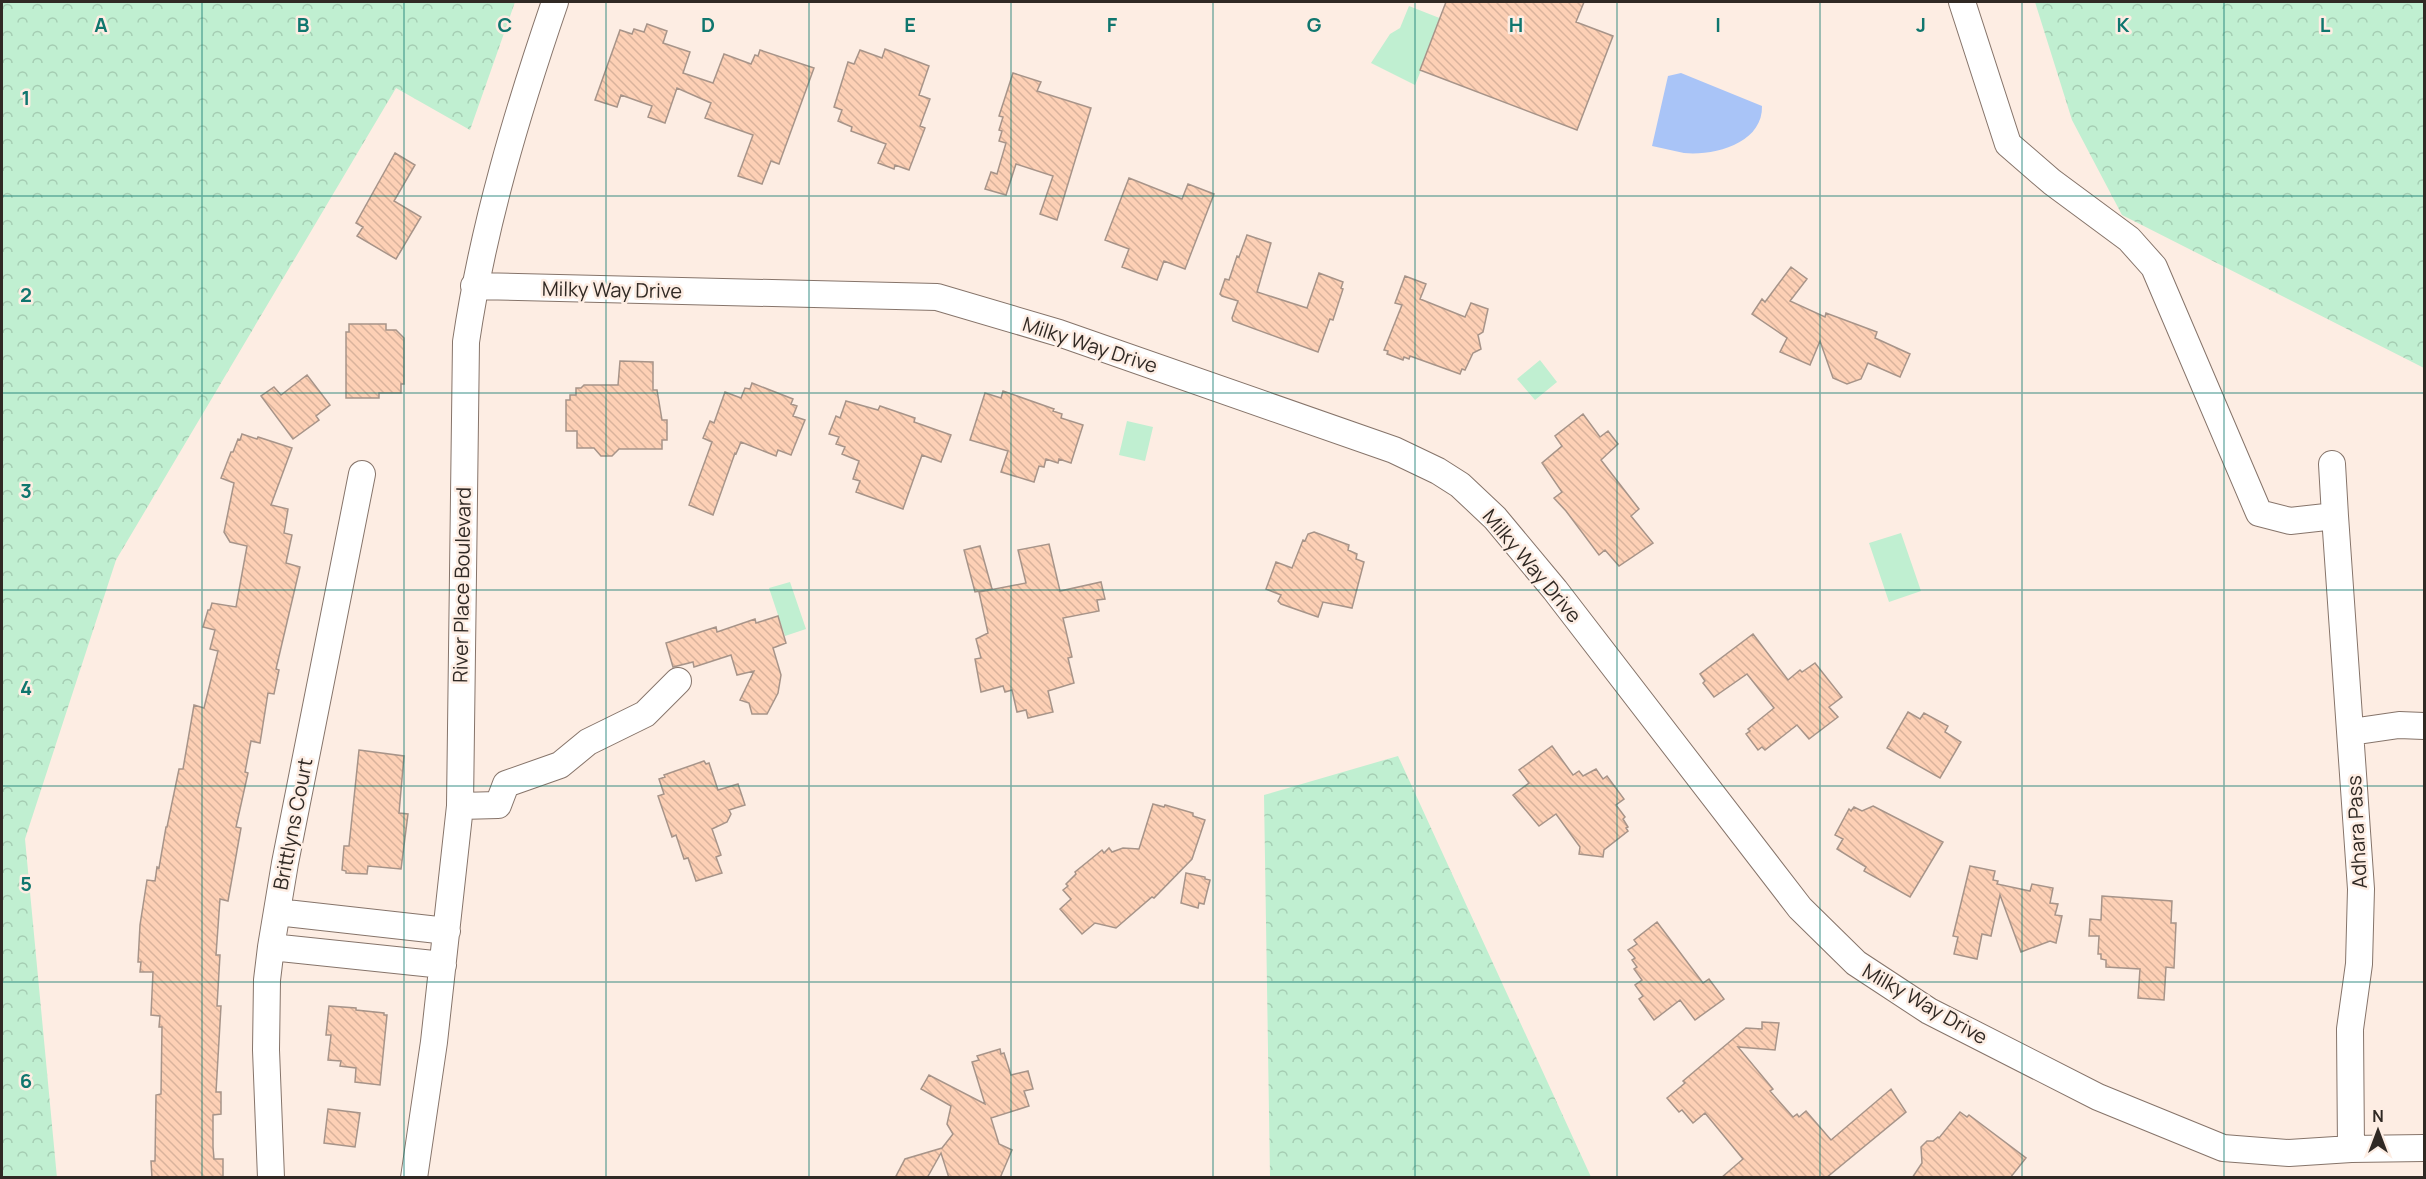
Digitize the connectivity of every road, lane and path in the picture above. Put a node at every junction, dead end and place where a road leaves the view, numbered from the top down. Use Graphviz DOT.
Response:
graph roads {
  1 [pos="555,2"];
  2 [pos="1962,2"];
  3 [pos="474,286"];
  4 [pos="2332,464"];
  5 [pos="362,474"];
  6 [pos="2335,516"];
  7 [pos="678,681"];
  8 [pos="2424,726"];
  9 [pos="2351,732"];
  10 [pos="460,806"];
  11 [pos="277,912"];
  12 [pos="447,931"];
  13 [pos="271,947"];
  14 [pos="443,964"];
  15 [pos="2424,1148"];
  16 [pos="2351,1149"];
  17 [pos="271,1178"];
  18 [pos="414,1178"];
  1 -- 3 [label="street, River Place Boulevard"];
  2 -- 6 [label="street"];
  3 -- 10 [label="street, River Place Boulevard"];
  3 -- 16 [label="street, Milky Way Drive"];
  4 -- 6 [label="street, Adhara Pass"];
  5 -- 11 [label="street, Brittlyns Court"];
  6 -- 9 [label="street, Adhara Pass"];
  7 -- 10 [label="street"];
  8 -- 9 [label="street"];
  9 -- 16 [label="street, Adhara Pass"];
  10 -- 12 [label="street, River Place Boulevard"];
  11 -- 12 [label="street"];
  11 -- 13 [label="street, Brittlyns Court"];
  12 -- 14 [label="street, River Place Boulevard"];
  13 -- 14 [label="street"];
  13 -- 17 [label="street, Brittlyns Court"];
  14 -- 18 [label="street, River Place Boulevard"];
  15 -- 16 [label="street, Milky Way Drive"];
}
